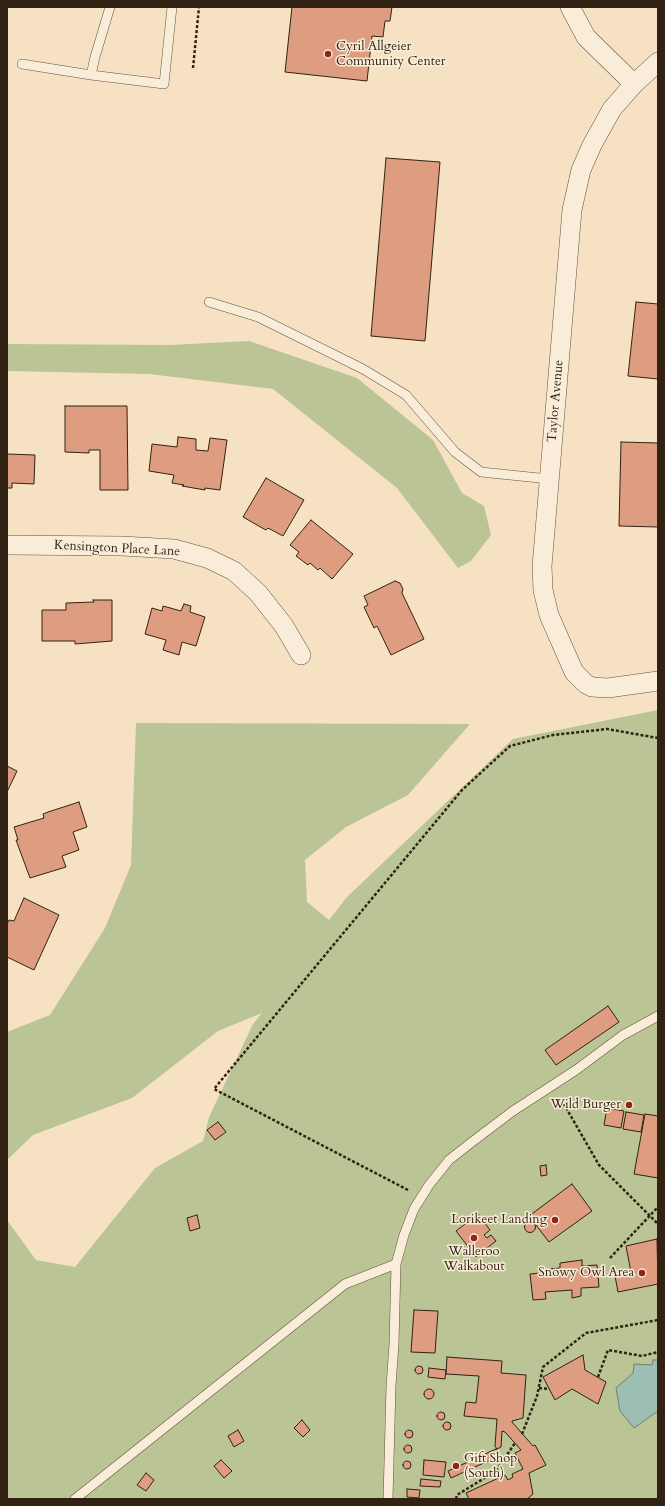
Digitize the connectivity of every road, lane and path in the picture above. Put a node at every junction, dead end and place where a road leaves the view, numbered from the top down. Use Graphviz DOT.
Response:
graph roads {
  1 [pos="110,7"];
  2 [pos="172,7"];
  3 [pos="200,7"];
  4 [pos="570,7"];
  5 [pos="22,64"];
  6 [pos="657,64"];
  7 [pos="193,68"];
  8 [pos="91,75"];
  9 [pos="634,84"];
  10 [pos="209,302"];
  11 [pos="549,479"];
  12 [pos="7,545"];
  13 [pos="301,655"];
  14 [pos="658,681"];
  15 [pos="658,738"];
  16 [pos="658,1016"];
  17 [pos="553,1085"];
  18 [pos="421,1197"];
  19 [pos="658,1207"];
  20 [pos="650,1216"];
  21 [pos="658,1224"];
  22 [pos="610,1258"];
  23 [pos="396,1264"];
  24 [pos="658,1320"];
  25 [pos="658,1352"];
  26 [pos="598,1377"];
  27 [pos="539,1388"];
  28 [pos="549,1389"];
  29 [pos="522,1434"];
  30 [pos="515,1443"];
  31 [pos="76,1499"];
  32 [pos="388,1499"];
  33 [pos="456,1499"];
  1 -- 8 [label="lane"];
  2 -- 8 [label="lane"];
  3 -- 7 [label="path"];
  4 -- 9 [label="street"];
  5 -- 8 [label="lane"];
  6 -- 9 [label="street, Taylor Avenue"];
  9 -- 11 [label="street, Taylor Avenue"];
  10 -- 11 [label="lane"];
  11 -- 14 [label="street, Taylor Avenue"];
  12 -- 13 [label="street, Kensington Place Lane"];
  15 -- 18 [label="path"];
  16 -- 17 [label="lane"];
  17 -- 18 [label="lane"];
  17 -- 20 [label="path"];
  18 -- 23 [label="lane"];
  19 -- 20 [label="path"];
  20 -- 21 [label="path"];
  20 -- 22 [label="path"];
  23 -- 31 [label="lane"];
  23 -- 32 [label="lane"];
  24 -- 27 [label="path"];
  25 -- 26 [label="path"];
  27 -- 28 [label="path"];
  27 -- 29 [label="path"];
  30 -- 33 [label="path"];
}
